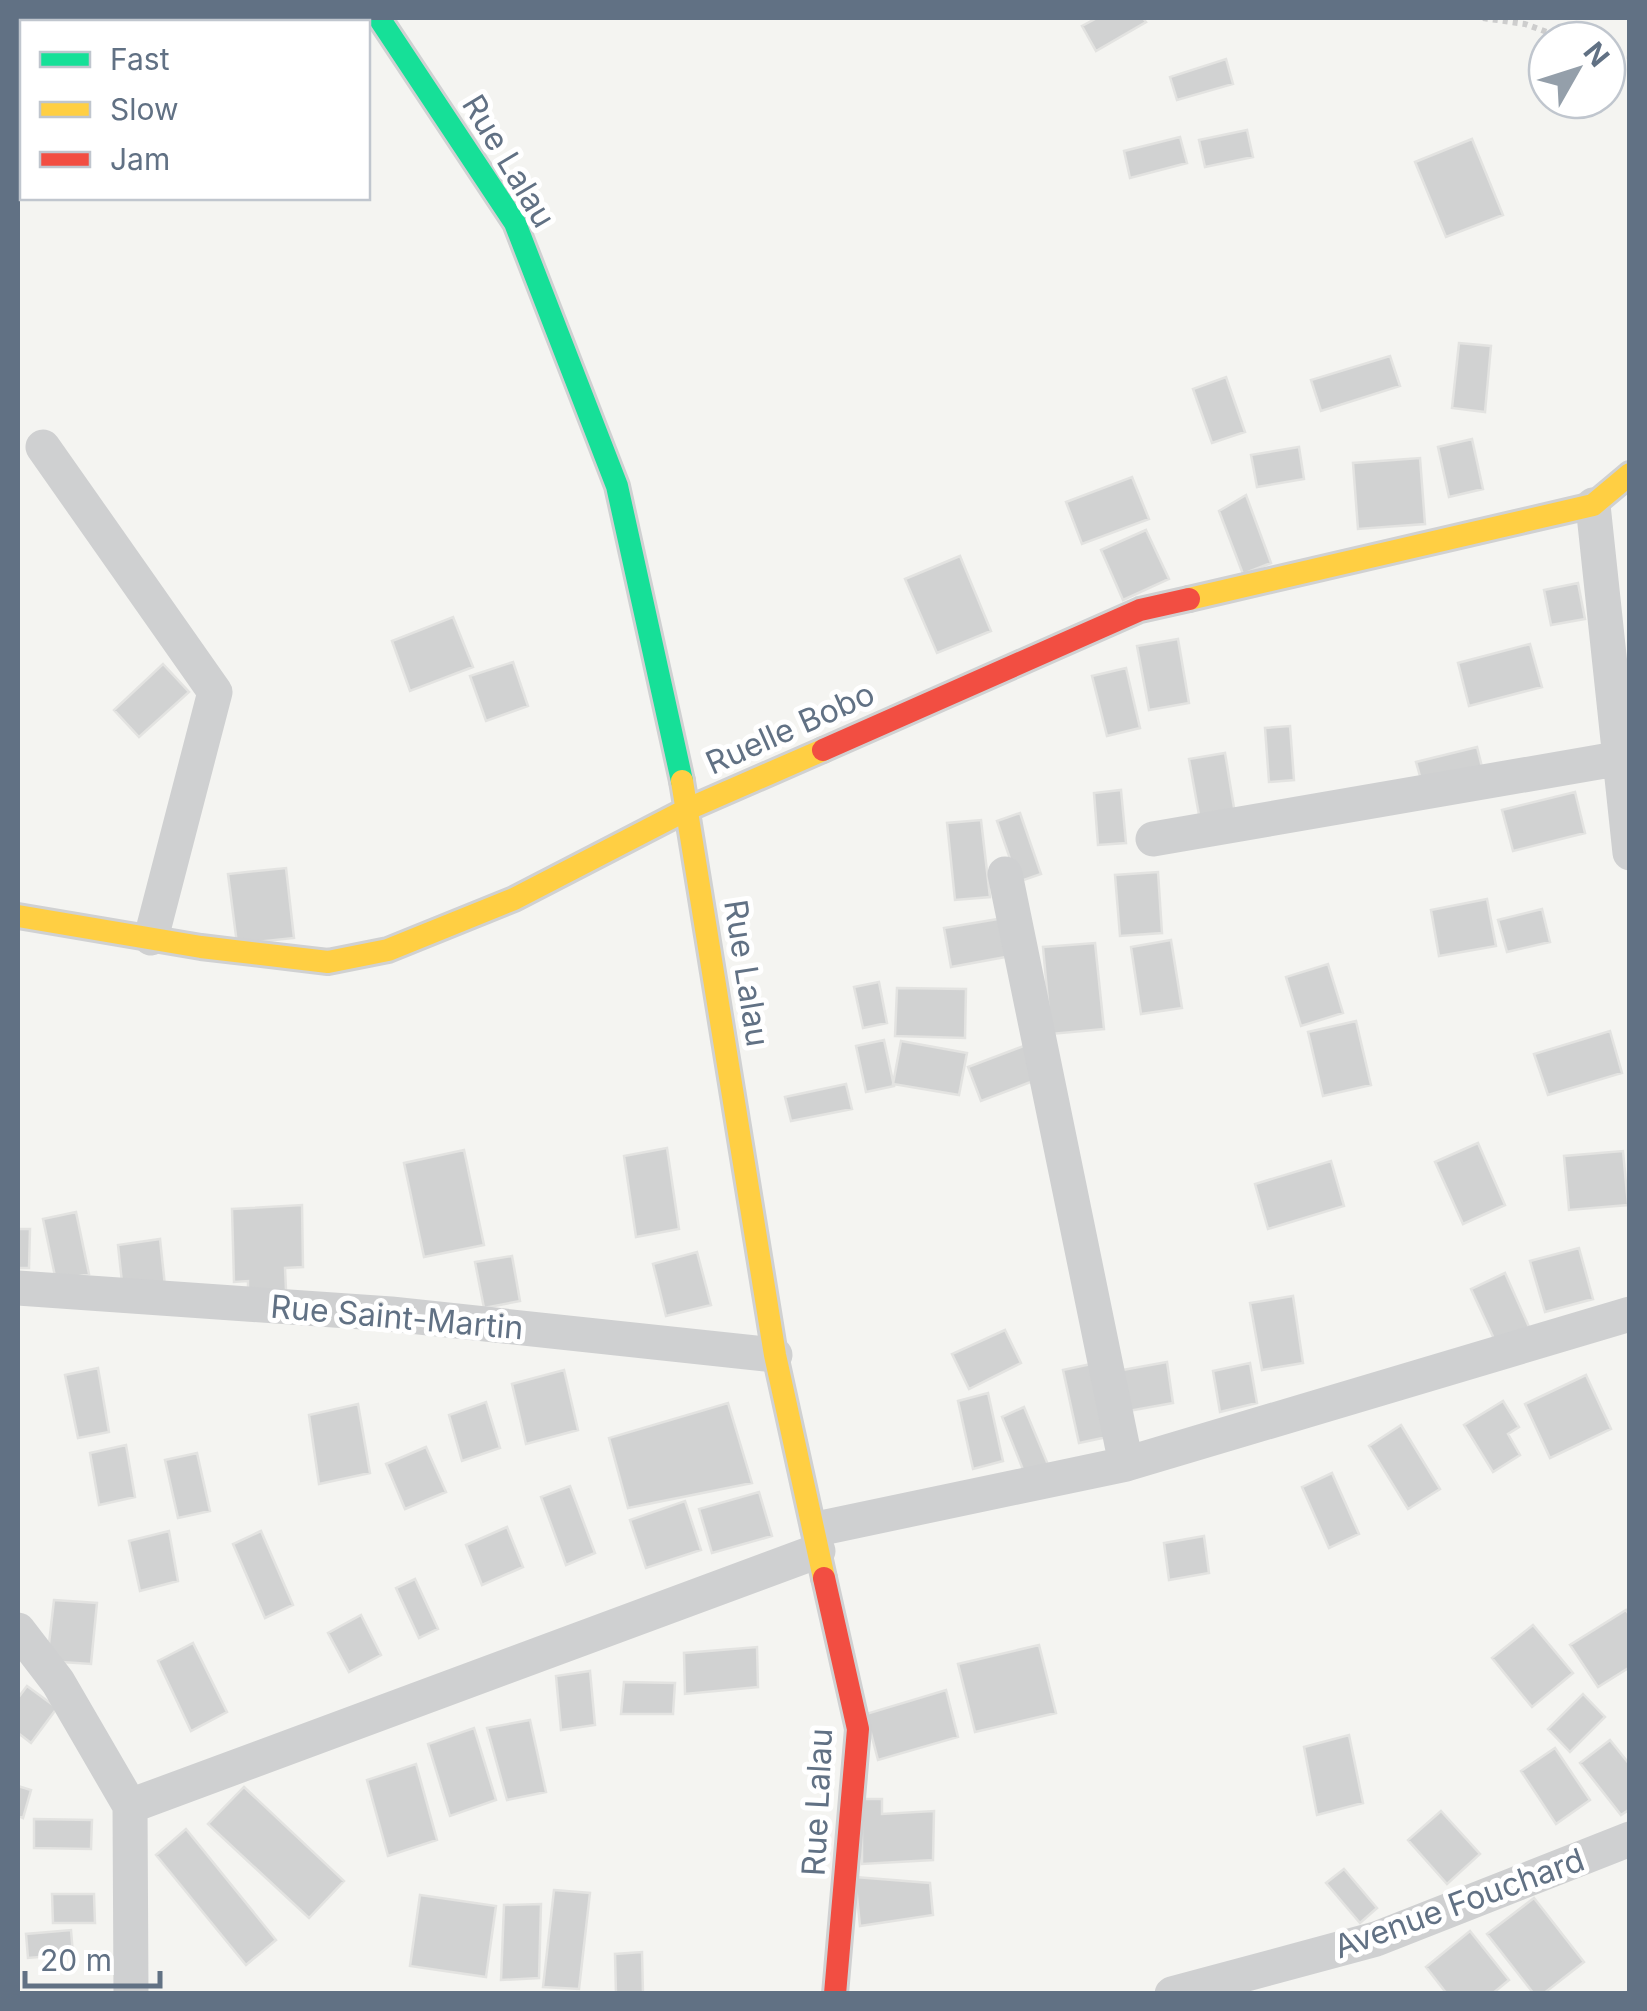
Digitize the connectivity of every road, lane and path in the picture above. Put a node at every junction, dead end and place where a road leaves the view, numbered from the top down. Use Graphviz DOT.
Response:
graph roads {
  1 [pos="379,18"];
  2 [pos="1483,18"];
  3 [pos="1527,25"];
  4 [pos="43,447"];
  5 [pos="1630,474"];
  6 [pos="1594,505"];
  7 [pos="1616,759"];
  8 [pos="688,809"];
  9 [pos="1154,839"];
  10 [pos="1630,853"];
  11 [pos="1005,874"];
  12 [pos="18,916"];
  13 [pos="151,938"];
  14 [pos="18,1288"];
  15 [pos="1630,1314"];
  16 [pos="775,1354"];
  17 [pos="1126,1464"];
  18 [pos="818,1540"];
  19 [pos="18,1630"];
  20 [pos="130,1806"];
  21 [pos="1630,1839"];
  22 [pos="131,1994"];
  23 [pos="835,1994"];
  24 [pos="1172,1994"];
  1 -- 8 [label="street, Rue Lalau"];
  2 -- 3 [label="path"];
  4 -- 13 [label="street"];
  5 -- 6 [label="street"];
  6 -- 7 [label="street"];
  6 -- 8 [label="street, Ruelle Bobo"];
  7 -- 9 [label="street"];
  7 -- 10 [label="street"];
  8 -- 13 [label="street, Ruelle Bobo"];
  8 -- 16 [label="street, Rue Lalau"];
  11 -- 17 [label="street"];
  12 -- 13 [label="street, Ruelle Bobo"];
  14 -- 16 [label="street, Rue Saint-Martin"];
  15 -- 17 [label="street"];
  16 -- 18 [label="street, Rue Lalau"];
  17 -- 18 [label="street"];
  18 -- 20 [label="street"];
  18 -- 23 [label="street, Rue Lalau"];
  19 -- 20 [label="street"];
  20 -- 22 [label="street"];
  21 -- 24 [label="street, Avenue Fouchard"];
}
